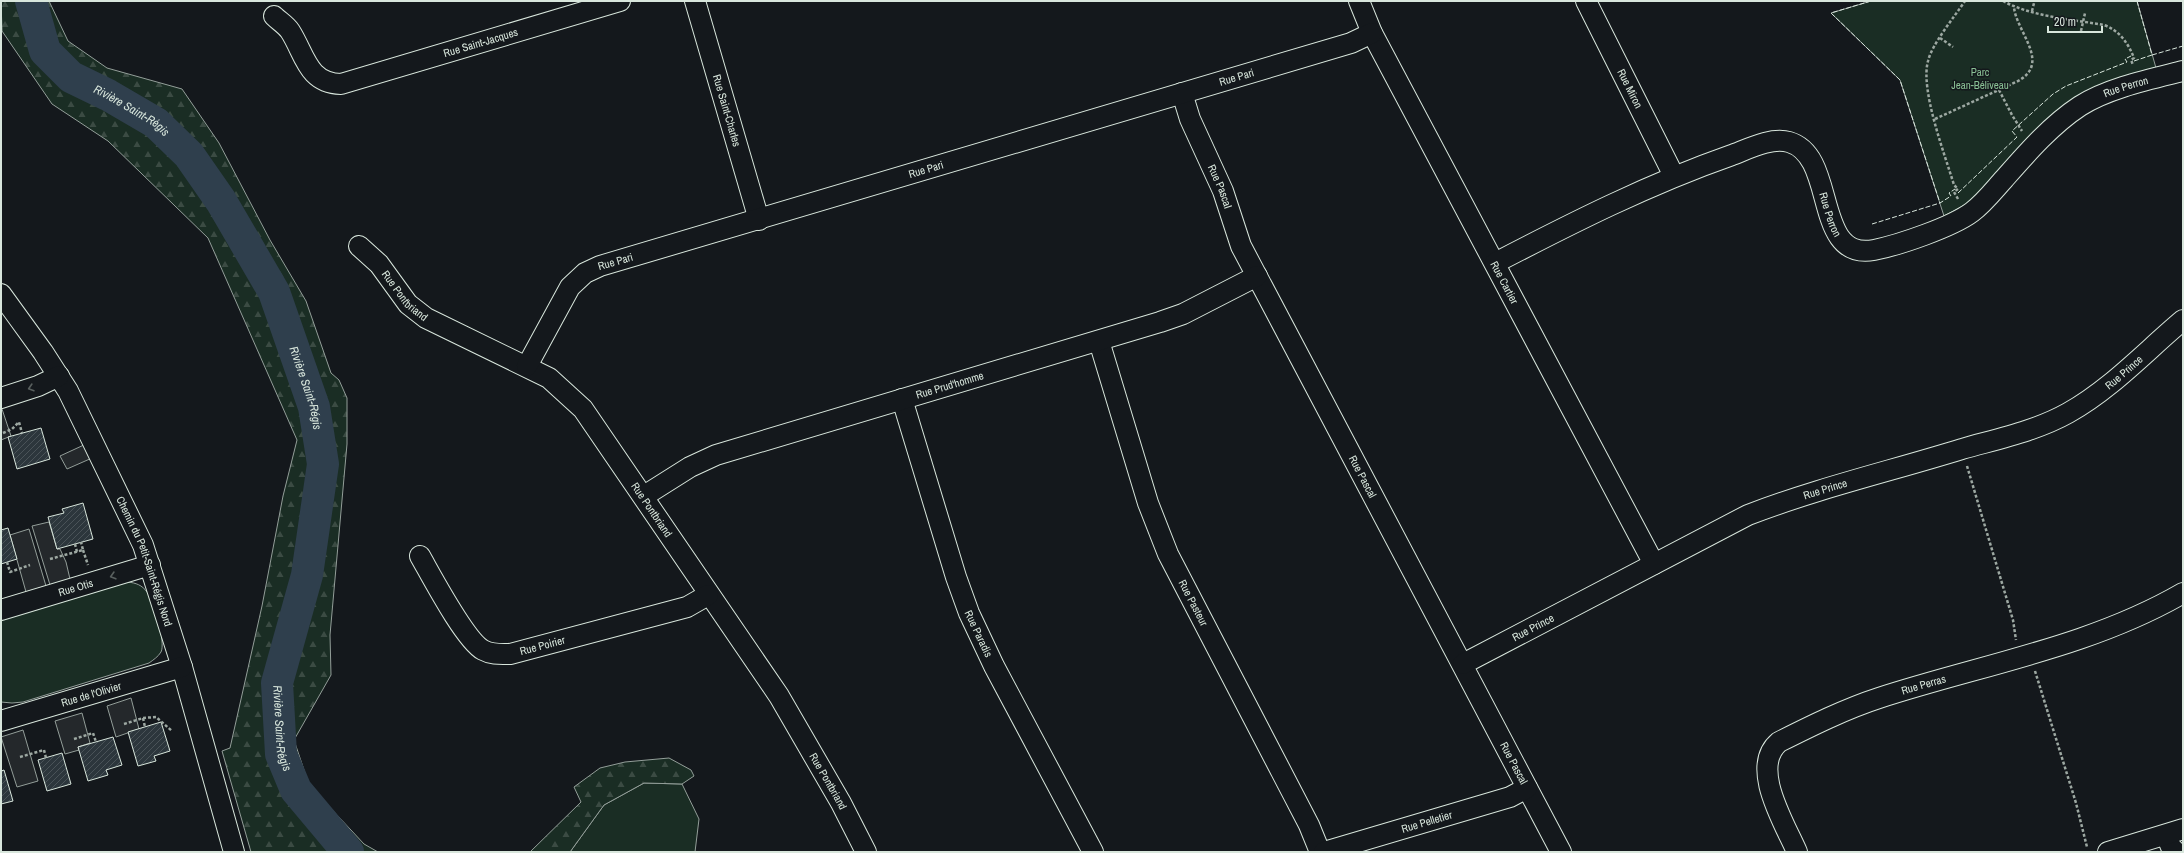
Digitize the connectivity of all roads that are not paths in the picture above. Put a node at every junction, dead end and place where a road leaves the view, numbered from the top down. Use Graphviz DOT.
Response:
graph roads {
  1 [pos="620,1"];
  2 [pos="695,1"];
  3 [pos="1358,1"];
  4 [pos="1586,1"];
  5 [pos="274,16"];
  6 [pos="1372,33"];
  7 [pos="2183,71"];
  8 [pos="1182,93"];
  9 [pos="1674,176"];
  10 [pos="759,220"];
  11 [pos="359,246"];
  12 [pos="1495,264"];
  13 [pos="1257,276"];
  14 [pos="1,294"];
  15 [pos="2183,320"];
  16 [pos="1099,341"];
  17 [pos="527,366"];
  18 [pos="59,376"];
  19 [pos="1,398"];
  20 [pos="902,399"];
  21 [pos="644,496"];
  22 [pos="420,556"];
  23 [pos="1654,564"];
  24 [pos="150,566"];
  25 [pos="2183,593"];
  26 [pos="708,595"];
  27 [pos="1,610"];
  28 [pos="1463,664"];
  29 [pos="182,667"];
  30 [pos="1,721"];
  31 [pos="1527,788"];
  32 [pos="2175,832"];
  33 [pos="234,852"];
  34 [pos="866,852"];
  35 [pos="1093,852"];
  36 [pos="1320,852"];
  37 [pos="1324,852"];
  38 [pos="1561,852"];
  39 [pos="1797,852"];
  40 [pos="2108,852"];
  41 [pos="2176,852"];
  1 -- 5 [label="street, Rue Saint-Jacques"];
  2 -- 10 [label="street, Rue Saint-Charles"];
  3 -- 6 [label="street, Rue Cartier"];
  4 -- 9 [label="street, Rue Miron"];
  6 -- 8 [label="street, Rue Pari"];
  6 -- 12 [label="street, Rue Cartier"];
  7 -- 9 [label="street, Rue Perron"];
  8 -- 10 [label="street, Rue Pari"];
  8 -- 13 [label="street, Rue Pascal"];
  9 -- 12 [label="street, Rue Perron"];
  10 -- 17 [label="street, Rue Pari"];
  11 -- 17 [label="street, Rue Pontbriand"];
  12 -- 23 [label="street, Rue Cartier"];
  13 -- 16 [label="street, Rue Prud'homme"];
  13 -- 28 [label="street, Rue Pascal"];
  14 -- 18 [label="street, Chemin du Petit-Saint-Régis Nord"];
  15 -- 23 [label="street, Rue Prince"];
  16 -- 20 [label="street, Rue Prud'homme"];
  16 -- 36 [label="street, Rue Pasteur"];
  17 -- 21 [label="street, Rue Pontbriand"];
  18 -- 19 [label="street, one-way"];
  18 -- 24 [label="street, Chemin du Petit-Saint-Régis Nord"];
  20 -- 21 [label="street, Rue Prud'homme"];
  20 -- 35 [label="street, Rue Paradis"];
  21 -- 26 [label="street, Rue Pontbriand"];
  22 -- 26 [label="street, Rue Poirier"];
  23 -- 28 [label="street, Rue Prince"];
  24 -- 27 [label="street, Rue Otis, one-way"];
  24 -- 29 [label="street, Chemin du Petit-Saint-Régis Nord"];
  25 -- 39 [label="street, Rue Perras"];
  26 -- 34 [label="street, Rue Pontbriand"];
  28 -- 31 [label="street, Rue Pascal"];
  29 -- 30 [label="street, Rue de l'Olivier"];
  29 -- 33 [label="street, Chemin du Petit-Saint-Régis Nord"];
  31 -- 37 [label="street, Rue Pelletier"];
  31 -- 38 [label="street, Rue Pascal"];
  32 -- 40 [label="street"];
  32 -- 41 [label="street"];
}
